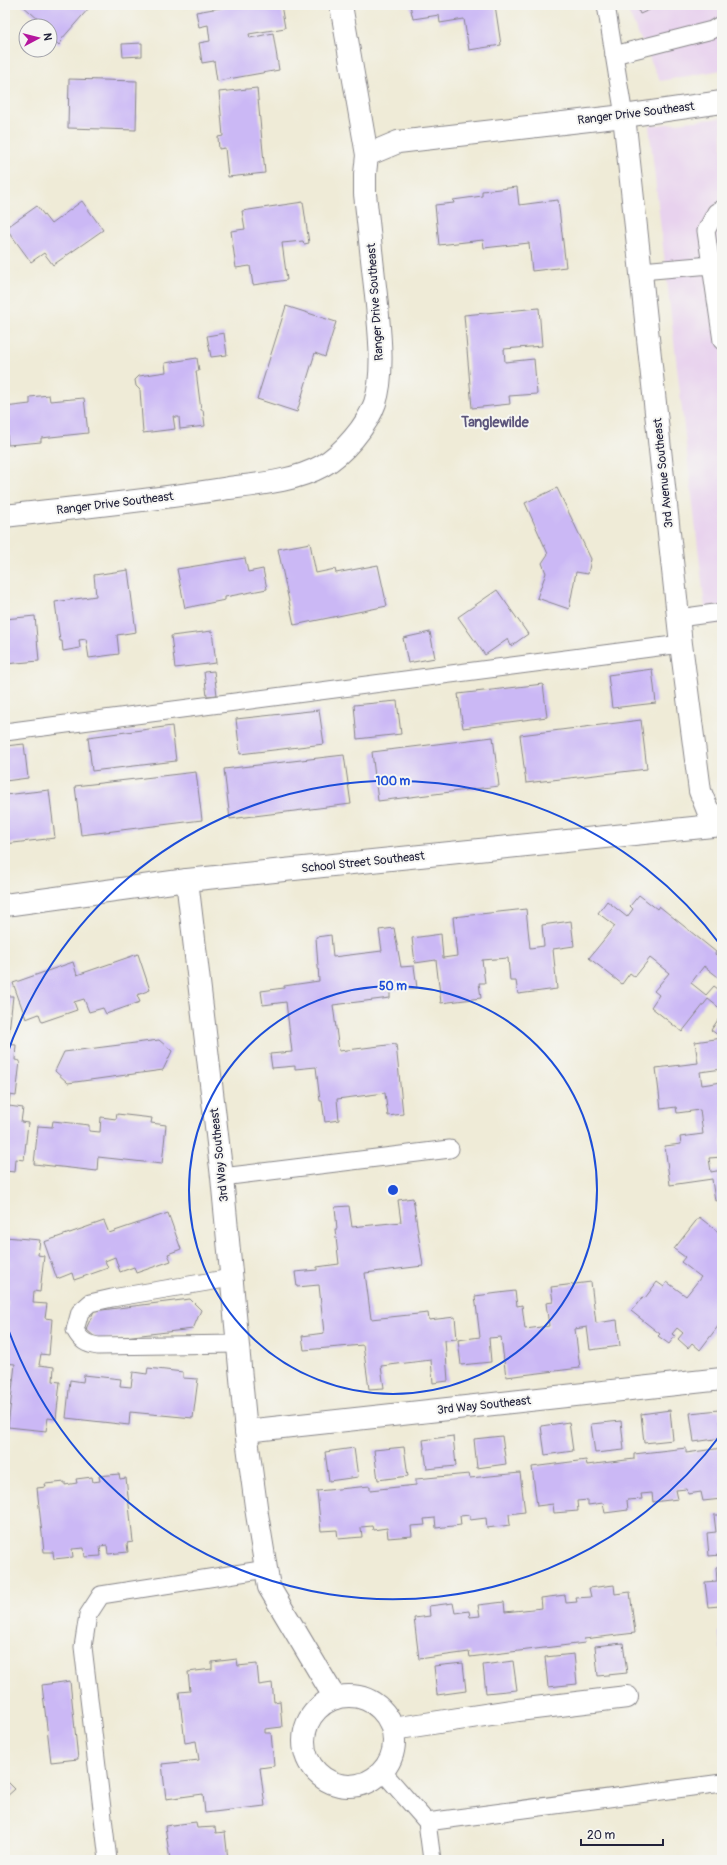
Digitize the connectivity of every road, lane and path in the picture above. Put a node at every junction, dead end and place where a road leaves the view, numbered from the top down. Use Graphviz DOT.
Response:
graph roads {
  1 [pos="341,5"];
  2 [pos="606,5"];
  3 [pos="722,24"];
  4 [pos="614,55"];
  5 [pos="722,102"];
  6 [pos="624,116"];
  7 [pos="368,155"];
  8 [pos="722,209"];
  9 [pos="711,265"];
  10 [pos="641,271"];
  11 [pos="722,341"];
  12 [pos="5,516"];
  13 [pos="722,612"];
  14 [pos="679,618"];
  15 [pos="682,644"];
  16 [pos="5,732"];
  17 [pos="722,820"];
  18 [pos="722,825"];
  19 [pos="187,880"];
  20 [pos="5,905"];
  21 [pos="450,1149"];
  22 [pos="222,1178"];
  23 [pos="231,1278"];
  24 [pos="238,1344"];
  25 [pos="722,1379"];
  26 [pos="246,1431"];
  27 [pos="266,1568"];
  28 [pos="627,1696"];
  29 [pos="335,1698"];
  30 [pos="393,1729"];
  31 [pos="382,1771"];
  32 [pos="722,1783"];
  33 [pos="427,1822"];
  34 [pos="108,1860"];
  35 [pos="432,1860"];
  1 -- 7 [label="street"];
  2 -- 4 [label="lane"];
  3 -- 4 [label="lane"];
  4 -- 6 [label="lane"];
  5 -- 6 [label="street, Ranger Drive Southeast"];
  6 -- 7 [label="street, Ranger Drive Southeast"];
  6 -- 10 [label="street, 3rd Avenue Southeast"];
  7 -- 12 [label="street, Ranger Drive Southeast"];
  8 -- 9 [label="lane"];
  9 -- 10 [label="lane"];
  9 -- 11 [label="lane"];
  10 -- 14 [label="street, 3rd Avenue Southeast"];
  13 -- 14 [label="lane"];
  14 -- 15 [label="street, 3rd Avenue Southeast"];
  15 -- 16 [label="lane"];
  15 -- 17 [label="street, 3rd Avenue Southeast"];
  18 -- 19 [label="street, School Street Southeast"];
  19 -- 20 [label="street, School Street Southeast"];
  19 -- 22 [label="street, 3rd Way Southeast"];
  21 -- 22 [label="lane"];
  22 -- 23 [label="street, 3rd Way Southeast"];
  23 -- 24 [label="street, 3rd Way Southeast"];
  23 -- 24 [label="lane"];
  24 -- 26 [label="street, 3rd Way Southeast"];
  25 -- 26 [label="street, 3rd Way Southeast"];
  26 -- 27 [label="street, 3rd Way Southeast"];
  27 -- 29 [label="street, 3rd Way Southeast"];
  27 -- 34 [label="lane"];
  28 -- 30 [label="street"];
  29 -- 30 [label="street"];
  29 -- 31 [label="street"];
  30 -- 31 [label="street"];
  31 -- 33 [label="lane"];
  32 -- 33 [label="lane"];
  33 -- 35 [label="lane"];
}
